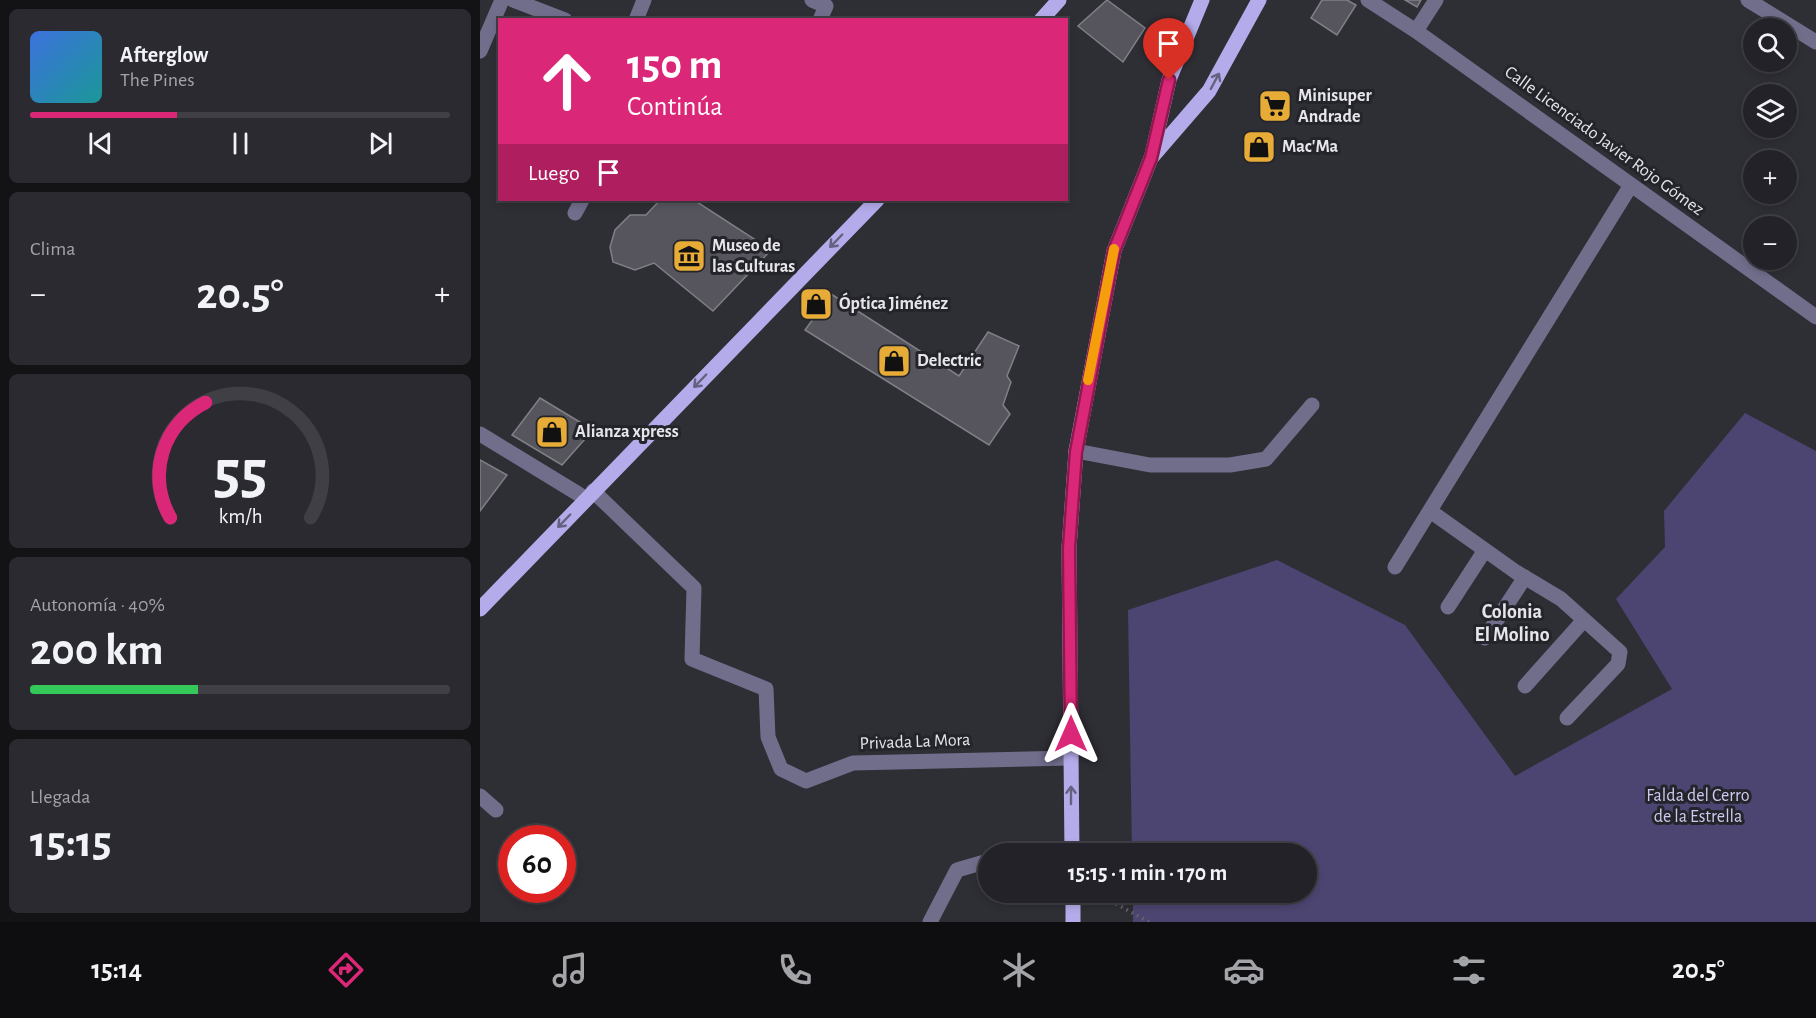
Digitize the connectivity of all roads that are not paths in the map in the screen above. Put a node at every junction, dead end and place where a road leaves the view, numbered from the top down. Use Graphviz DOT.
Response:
graph roads {
  1 [pos="502,0"];
  2 [pos="513,0"];
  3 [pos="644,0"];
  4 [pos="812,0"];
  5 [pos="1059,0"];
  6 [pos="1202,0"];
  7 [pos="1258,0"];
  8 [pos="1368,0"];
  9 [pos="1436,0"];
  10 [pos="1748,0"];
  11 [pos="560,18"];
  12 [pos="637,18"];
  13 [pos="821,18"];
  14 [pos="1043,18"];
  15 [pos="1416,31"];
  16 [pos="1816,42"];
  17 [pos="480,51"];
  18 [pos="1151,158"];
  19 [pos="1632,185"];
  20 [pos="876,201"];
  21 [pos="1816,317"];
  22 [pos="1312,405"];
  23 [pos="480,434"];
  24 [pos="1076,452"];
  25 [pos="589,495"];
  26 [pos="1430,511"];
  27 [pos="1485,550"];
  28 [pos="1395,567"];
  29 [pos="1525,577"];
  30 [pos="1448,607"];
  31 [pos="480,609"];
  32 [pos="1584,620"];
  33 [pos="1485,638"];
  34 [pos="1525,686"];
  35 [pos="1567,718"];
  36 [pos="1071,758"];
  37 [pos="480,796"];
  38 [pos="496,810"];
  39 [pos="1072,843"];
  40 [pos="978,864"];
  41 [pos="1073,903"];
  42 [pos="930,922"];
  43 [pos="1073,922"];
  1 -- 17 [label="street"];
  2 -- 11 [label="street"];
  3 -- 12 [label="street"];
  4 -- 13 [label="street"];
  5 -- 14 [label="main road"];
  6 -- 18 [label="main road"];
  18 -- 7 [label="main road, one-way"];
  8 -- 15 [label="street, Calle Licenciado Javier Rojo Gómez"];
  9 -- 15 [label="street"];
  10 -- 16 [label="street"];
  15 -- 19 [label="street, Calle Licenciado Javier Rojo Gómez"];
  18 -- 24 [label="main road"];
  19 -- 21 [label="street, Calle Licenciado Javier Rojo Gómez"];
  19 -- 26 [label="street"];
  20 -- 25 [label="main road, one-way"];
  22 -- 24 [label="street"];
  23 -- 25 [label="street, Privada La Mora"];
  24 -- 36 [label="main road"];
  25 -- 31 [label="main road, one-way"];
  25 -- 36 [label="street, Privada La Mora"];
  26 -- 27 [label="street"];
  26 -- 28 [label="street"];
  27 -- 29 [label="street"];
  27 -- 30 [label="street"];
  29 -- 32 [label="street"];
  29 -- 33 [label="street"];
  32 -- 34 [label="street"];
  32 -- 35 [label="street"];
  39 -- 36 [label="main road, one-way"];
  37 -- 38 [label="street"];
  40 -- 42 [label="street"];
  41 -- 43 [label="main road"];
}
